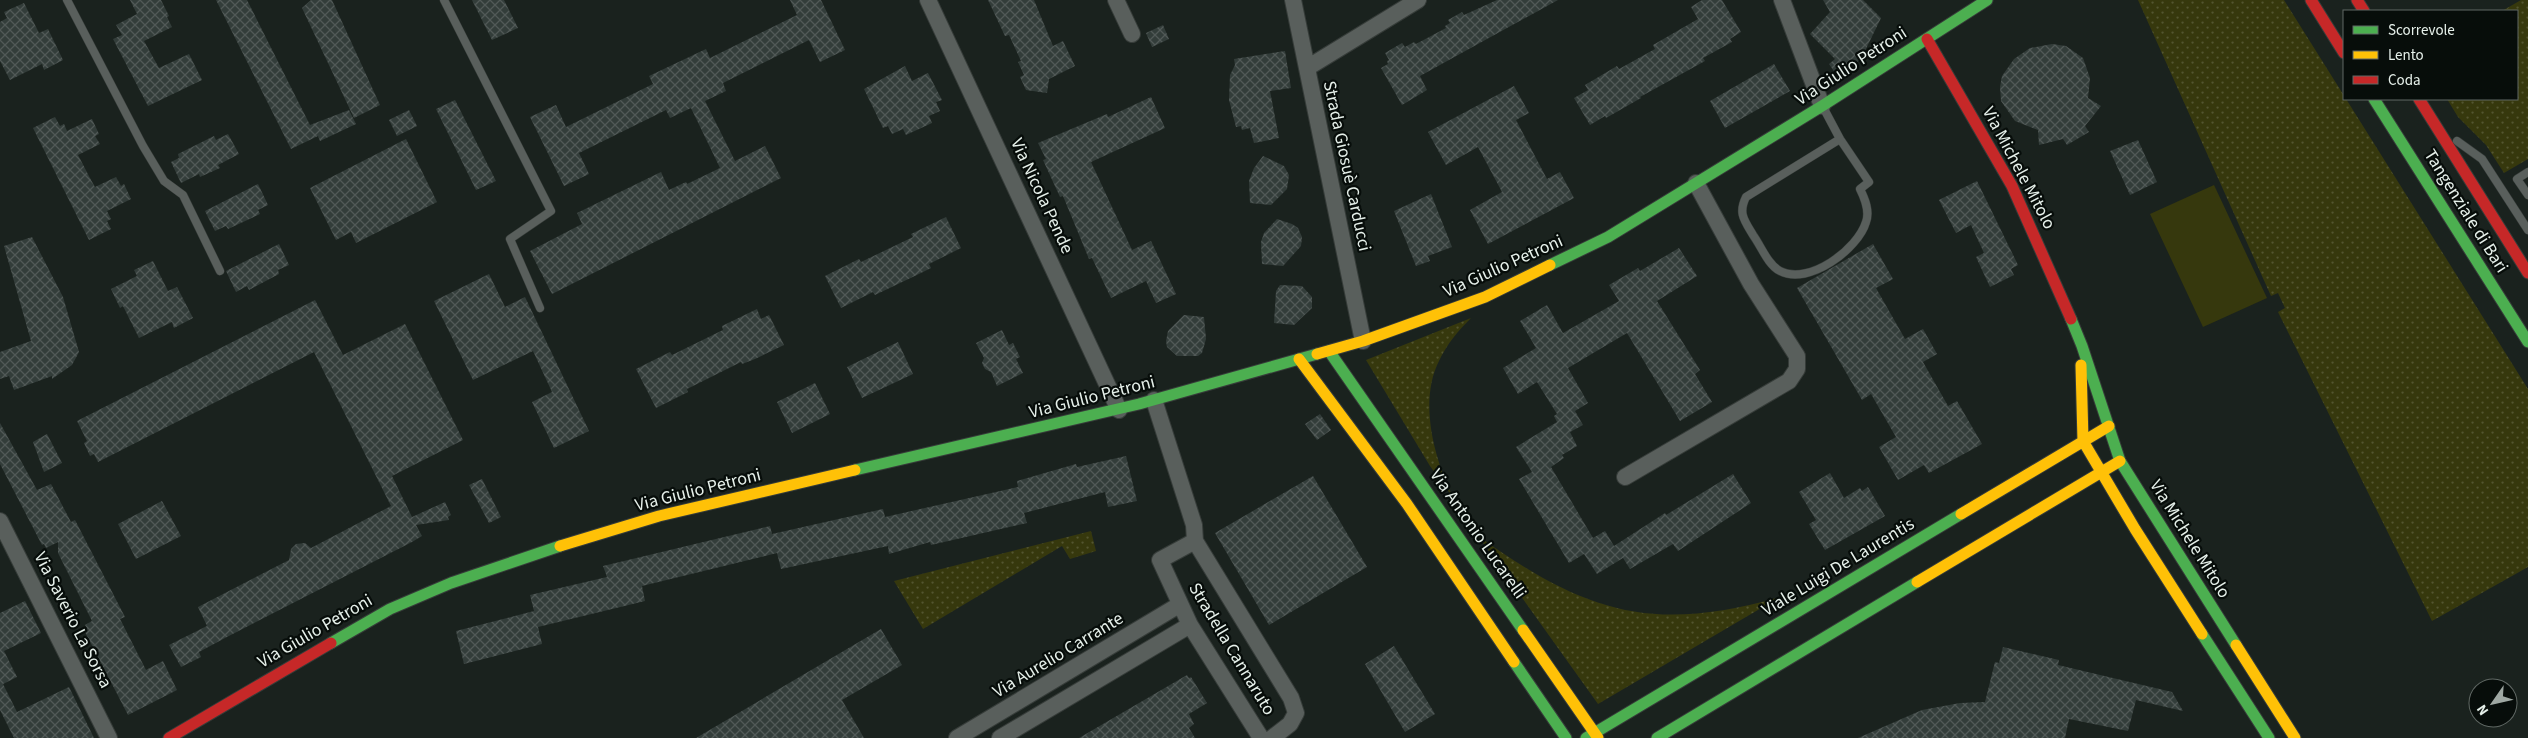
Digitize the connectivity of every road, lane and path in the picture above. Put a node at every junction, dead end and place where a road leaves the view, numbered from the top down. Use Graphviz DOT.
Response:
graph roads {
  1 [pos="66,0"];
  2 [pos="444,0"];
  3 [pos="928,0"];
  4 [pos="1116,0"];
  5 [pos="1293,0"];
  6 [pos="1418,0"];
  7 [pos="1782,0"];
  8 [pos="1987,0"];
  9 [pos="2311,0"];
  10 [pos="1132,34"];
  11 [pos="1927,38"];
  12 [pos="2343,50"];
  13 [pos="1307,68"];
  14 [pos="2375,100"];
  15 [pos="2420,100"];
  16 [pos="1822,106"];
  17 [pos="2435,125"];
  18 [pos="1840,139"];
  19 [pos="2528,172"];
  20 [pos="1696,182"];
  21 [pos="2528,195"];
  22 [pos="2528,230"];
  23 [pos="220,271"];
  24 [pos="2528,273"];
  25 [pos="540,308"];
  26 [pos="1363,341"];
  27 [pos="2528,342"];
  28 [pos="2082,346"];
  29 [pos="1329,351"];
  30 [pos="1300,359"];
  31 [pos="1154,400"];
  32 [pos="1118,410"];
  33 [pos="2109,426"];
  34 [pos="2083,441"];
  35 [pos="2120,461"];
  36 [pos="2101,472"];
  37 [pos="1625,477"];
  38 [pos="0,521"];
  39 [pos="1195,541"];
  40 [pos="1179,605"];
  41 [pos="1190,625"];
  42 [pos="1593,736"];
  43 [pos="109,738"];
  44 [pos="169,738"];
  45 [pos="957,738"];
  46 [pos="1000,738"];
  47 [pos="1261,738"];
  48 [pos="1272,738"];
  49 [pos="1566,738"];
  50 [pos="1657,738"];
  51 [pos="2269,738"];
  52 [pos="2295,738"];
  1 -- 23 [label="lane"];
  2 -- 25 [label="lane"];
  3 -- 32 [label="street, Via Nicola Pende"];
  4 -- 10 [label="street"];
  5 -- 13 [label="street, Strada Giosuè Carducci"];
  6 -- 13 [label="street"];
  7 -- 16 [label="street"];
  8 -- 11 [label="main road, Via Giulio Petroni"];
  9 -- 12 [label="main road"];
  11 -- 16 [label="main road, Via Giulio Petroni"];
  11 -- 28 [label="main road, Via Michele Mitolo"];
  13 -- 26 [label="street, Strada Giosuè Carducci"];
  14 -- 27 [label="main road, Tangenziale di Bari"];
  15 -- 17 [label="main road, Tangenziale di Bari"];
  16 -- 18 [label="lane"];
  16 -- 20 [label="main road, Via Giulio Petroni"];
  17 -- 22 [label="lane"];
  17 -- 24 [label="main road, Tangenziale di Bari"];
  18 -- 18 [label="lane"];
  19 -- 21 [label="lane"];
  20 -- 26 [label="main road, Via Giulio Petroni"];
  20 -- 37 [label="street"];
  26 -- 29 [label="main road, Via Giulio Petroni"];
  28 -- 33 [label="main road, Via Michele Mitolo"];
  28 -- 34 [label="main road, Via Michele Mitolo"];
  29 -- 30 [label="main road, Via Giulio Petroni"];
  29 -- 42 [label="main road, Via Antonio Lucarelli"];
  30 -- 31 [label="main road, Via Giulio Petroni"];
  30 -- 49 [label="main road"];
  31 -- 32 [label="main road, Via Giulio Petroni"];
  31 -- 39 [label="street, Stradella Cannaruto"];
  32 -- 44 [label="main road, Via Giulio Petroni"];
  33 -- 34 [label="main road, Viale Luigi De Laurentis"];
  33 -- 35 [label="main road, Via Michele Mitolo"];
  34 -- 36 [label="main road, Via Michele Mitolo"];
  34 -- 42 [label="main road, Viale Luigi De Laurentis"];
  35 -- 36 [label="main road"];
  35 -- 52 [label="main road, Via Michele Mitolo"];
  36 -- 50 [label="main road"];
  36 -- 51 [label="main road, Via Michele Mitolo"];
  38 -- 43 [label="street, Via Saverio La Sorsa"];
  39 -- 40 [label="street, Stradella Cannaruto"];
  39 -- 48 [label="street, Stradella Cannaruto"];
  40 -- 41 [label="street, Stradella Cannaruto"];
  40 -- 45 [label="street, Via Aurelio Carrante"];
  41 -- 46 [label="street"];
  41 -- 47 [label="street, Stradella Cannaruto"];
}
